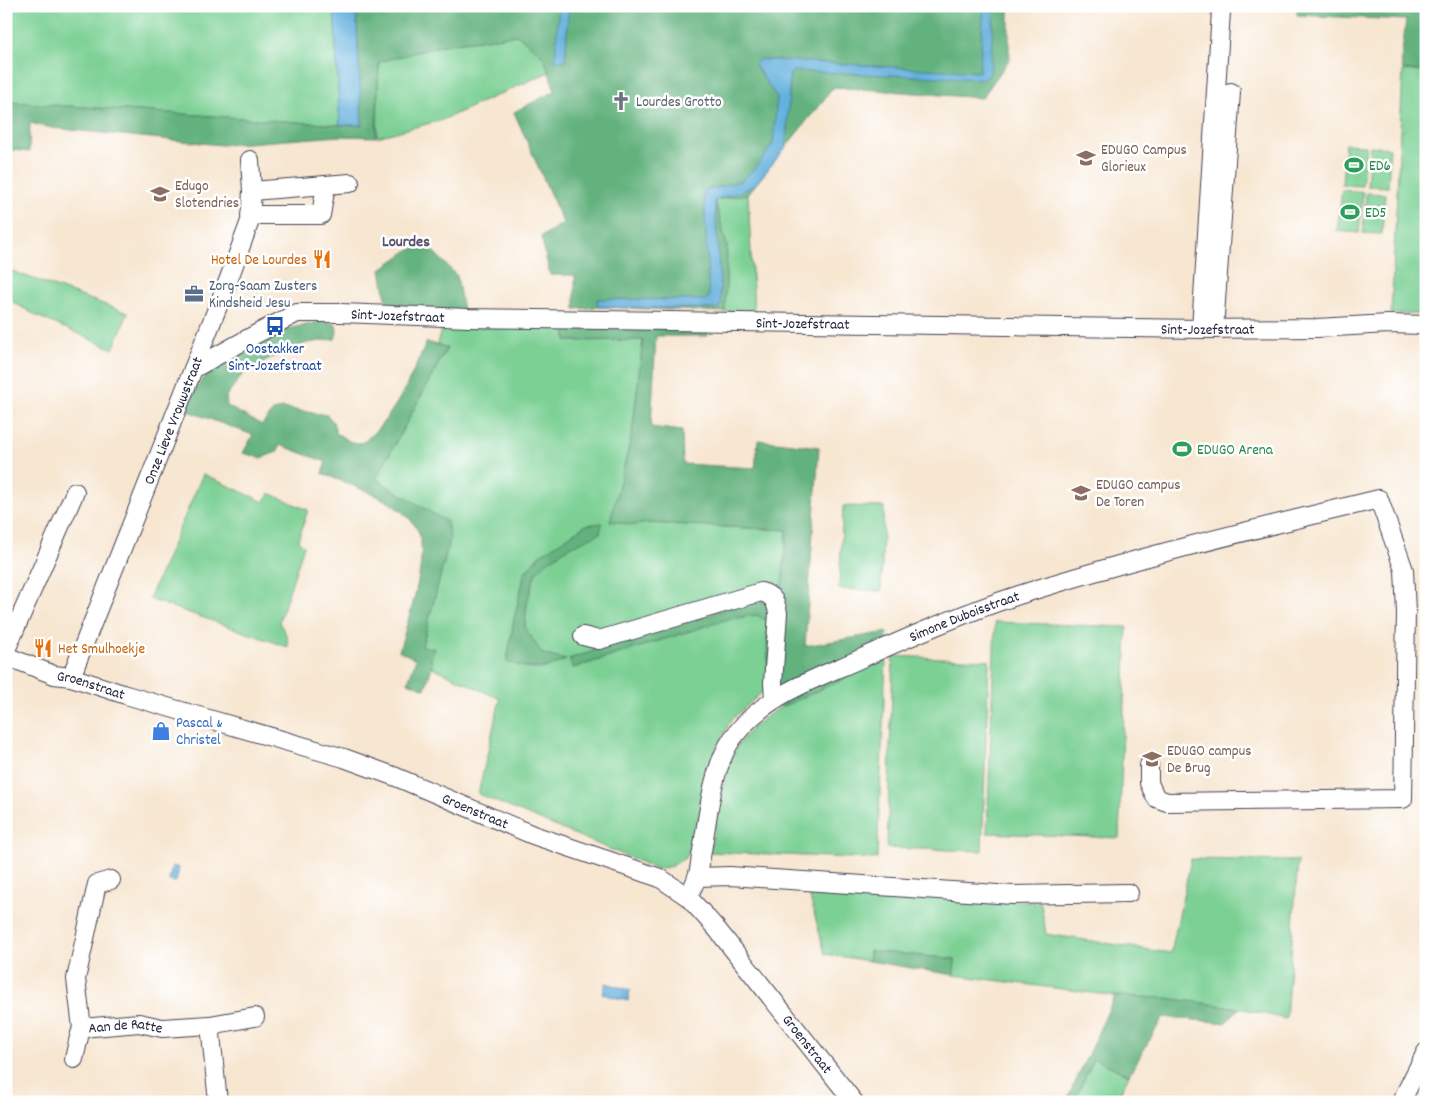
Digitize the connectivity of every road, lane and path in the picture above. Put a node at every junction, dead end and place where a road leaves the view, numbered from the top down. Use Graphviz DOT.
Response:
graph roads {
  1 [pos="1221,11"];
  2 [pos="1231,92"];
  3 [pos="250,160"];
  4 [pos="350,183"];
  5 [pos="326,185"];
  6 [pos="252,191"];
  7 [pos="250,215"];
  8 [pos="1426,324"];
  9 [pos="1207,329"];
  10 [pos="193,369"];
  11 [pos="74,492"];
  12 [pos="583,636"];
  13 [pos="6,650"];
  14 [pos="6,656"];
  15 [pos="71,677"];
  16 [pos="774,699"];
  17 [pos="1149,765"];
  18 [pos="697,877"];
  19 [pos="111,880"];
  20 [pos="1129,893"];
  21 [pos="688,896"];
  22 [pos="255,1017"];
  23 [pos="210,1025"];
  24 [pos="82,1028"];
  25 [pos="1426,1052"];
  26 [pos="74,1059"];
  27 [pos="218,1102"];
  28 [pos="854,1102"];
  29 [pos="1401,1102"];
  1 -- 9 [label="street"];
  2 -- 9 [label="street"];
  3 -- 6 [label="street, Onze Lieve Vrouwstraat"];
  4 -- 5 [label="street"];
  5 -- 6 [label="street"];
  5 -- 7 [label="street"];
  6 -- 7 [label="street, Onze Lieve Vrouwstraat"];
  7 -- 10 [label="street, Onze Lieve Vrouwstraat"];
  8 -- 9 [label="street, Sint-Jozefstraat"];
  9 -- 10 [label="street, Sint-Jozefstraat"];
  10 -- 15 [label="street, Onze Lieve Vrouwstraat"];
  11 -- 13 [label="street"];
  12 -- 16 [label="street"];
  14 -- 15 [label="street, Groenstraat"];
  15 -- 21 [label="street, Groenstraat"];
  16 -- 17 [label="street, Simone Duboisstraat"];
  16 -- 18 [label="street, Simone Duboisstraat"];
  18 -- 20 [label="street"];
  18 -- 21 [label="street, Simone Duboisstraat"];
  19 -- 24 [label="street, Aan de Ratte"];
  21 -- 28 [label="street, Groenstraat"];
  22 -- 23 [label="street, Aan de Ratte"];
  23 -- 24 [label="street, Aan de Ratte"];
  23 -- 27 [label="street"];
  24 -- 26 [label="street"];
  25 -- 29 [label="street"];
}
